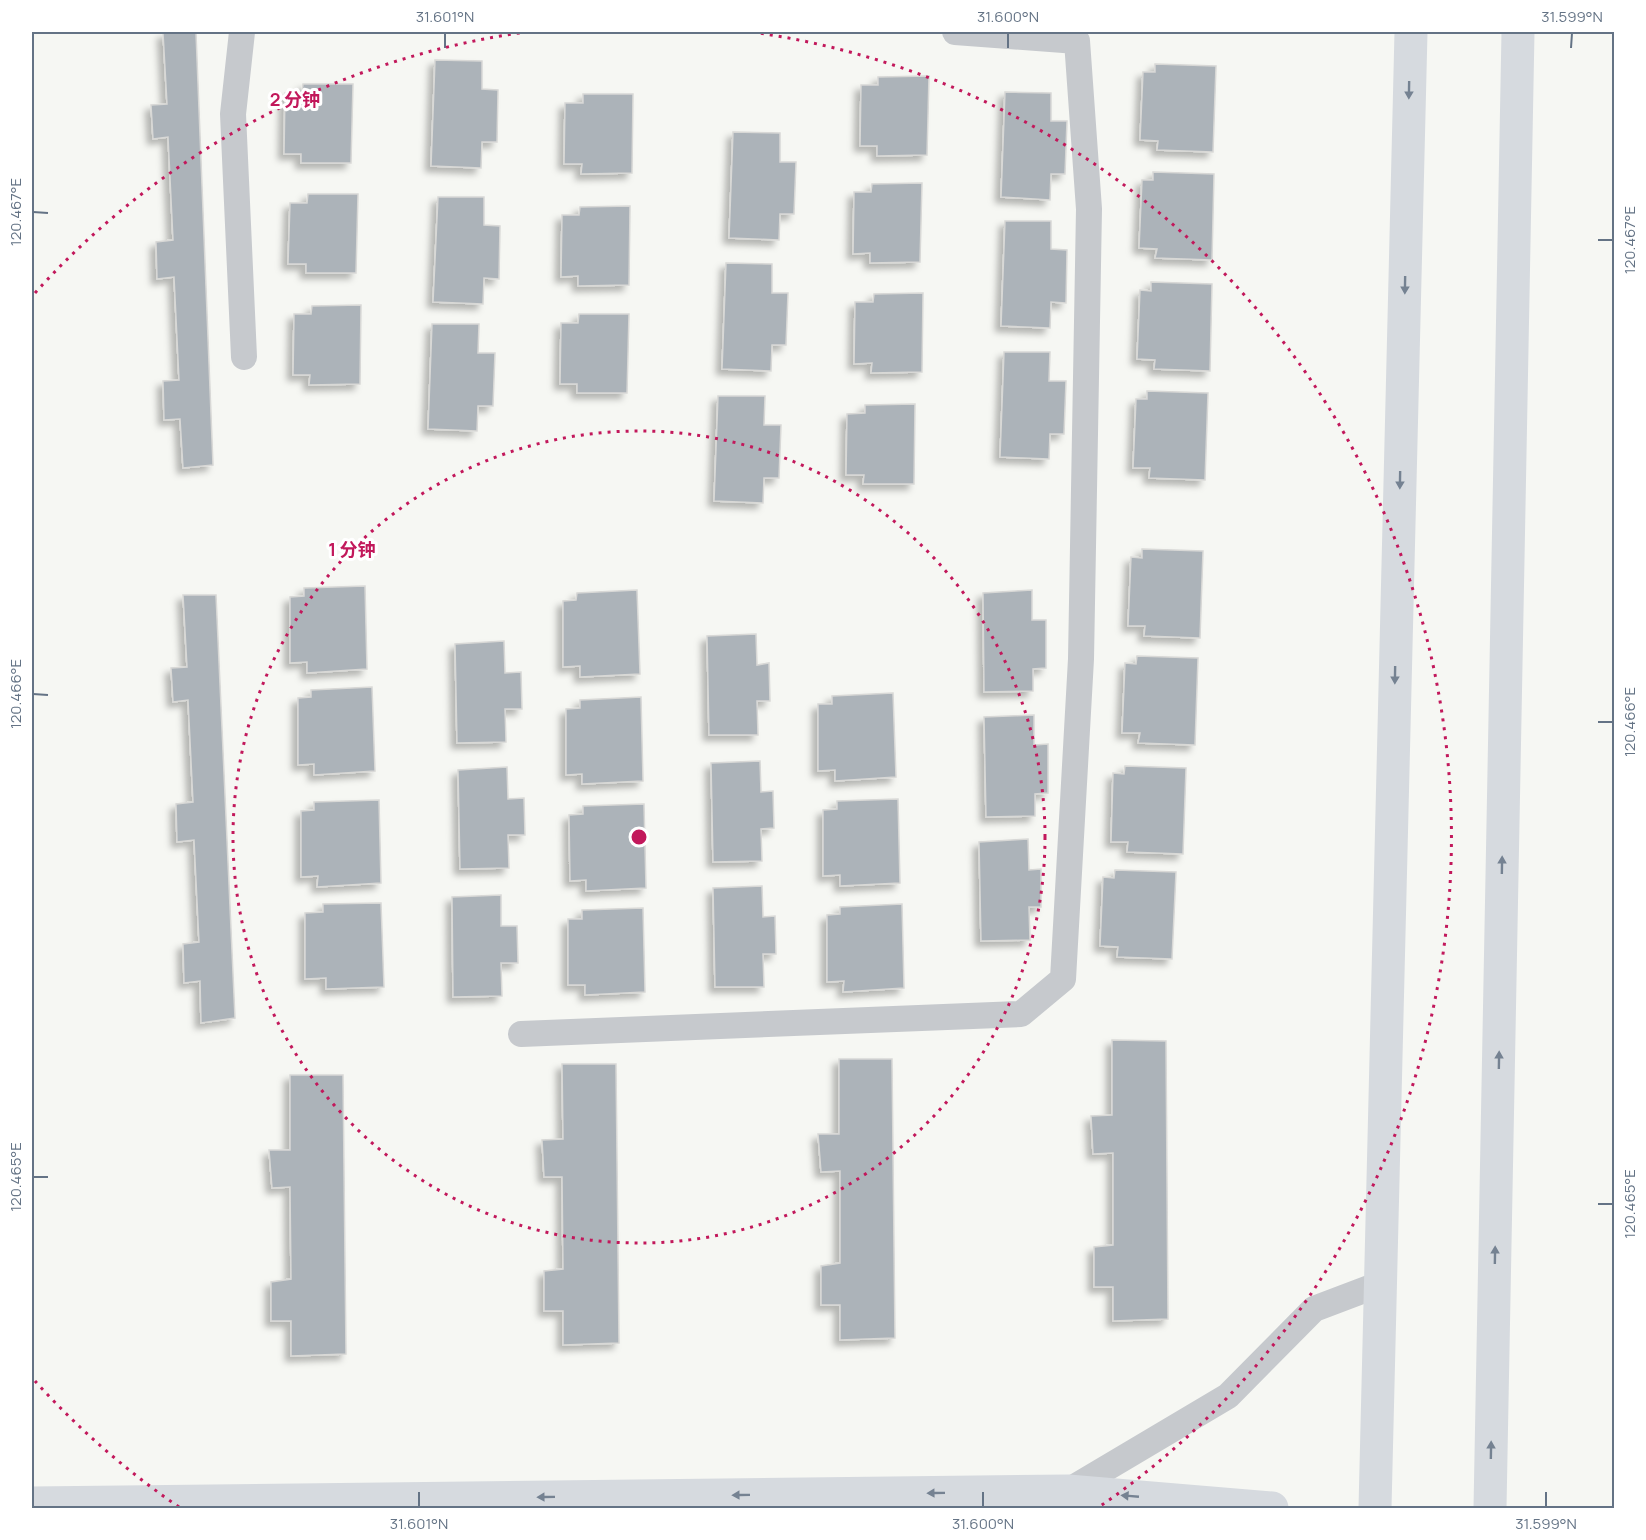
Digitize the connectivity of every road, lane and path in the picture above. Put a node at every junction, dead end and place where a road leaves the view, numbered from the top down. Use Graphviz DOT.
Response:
graph roads {
  1 [pos="242,32"];
  2 [pos="955,32"];
  3 [pos="1411,32"];
  4 [pos="1518,32"];
  5 [pos="244,357"];
  6 [pos="521,1034"];
  7 [pos="1380,1284"];
  8 [pos="1068,1491"];
  9 [pos="32,1503"];
  10 [pos="1272,1509"];
  11 [pos="1375,1509"];
  12 [pos="1490,1509"];
  1 -- 5 [label="street"];
  2 -- 6 [label="street"];
  3 -- 7 [label="main road, one-way"];
  12 -- 4 [label="main road, one-way"];
  7 -- 8 [label="street"];
  7 -- 11 [label="main road"];
  8 -- 9 [label="main road, one-way"];
  10 -- 8 [label="main road, one-way"];
}
